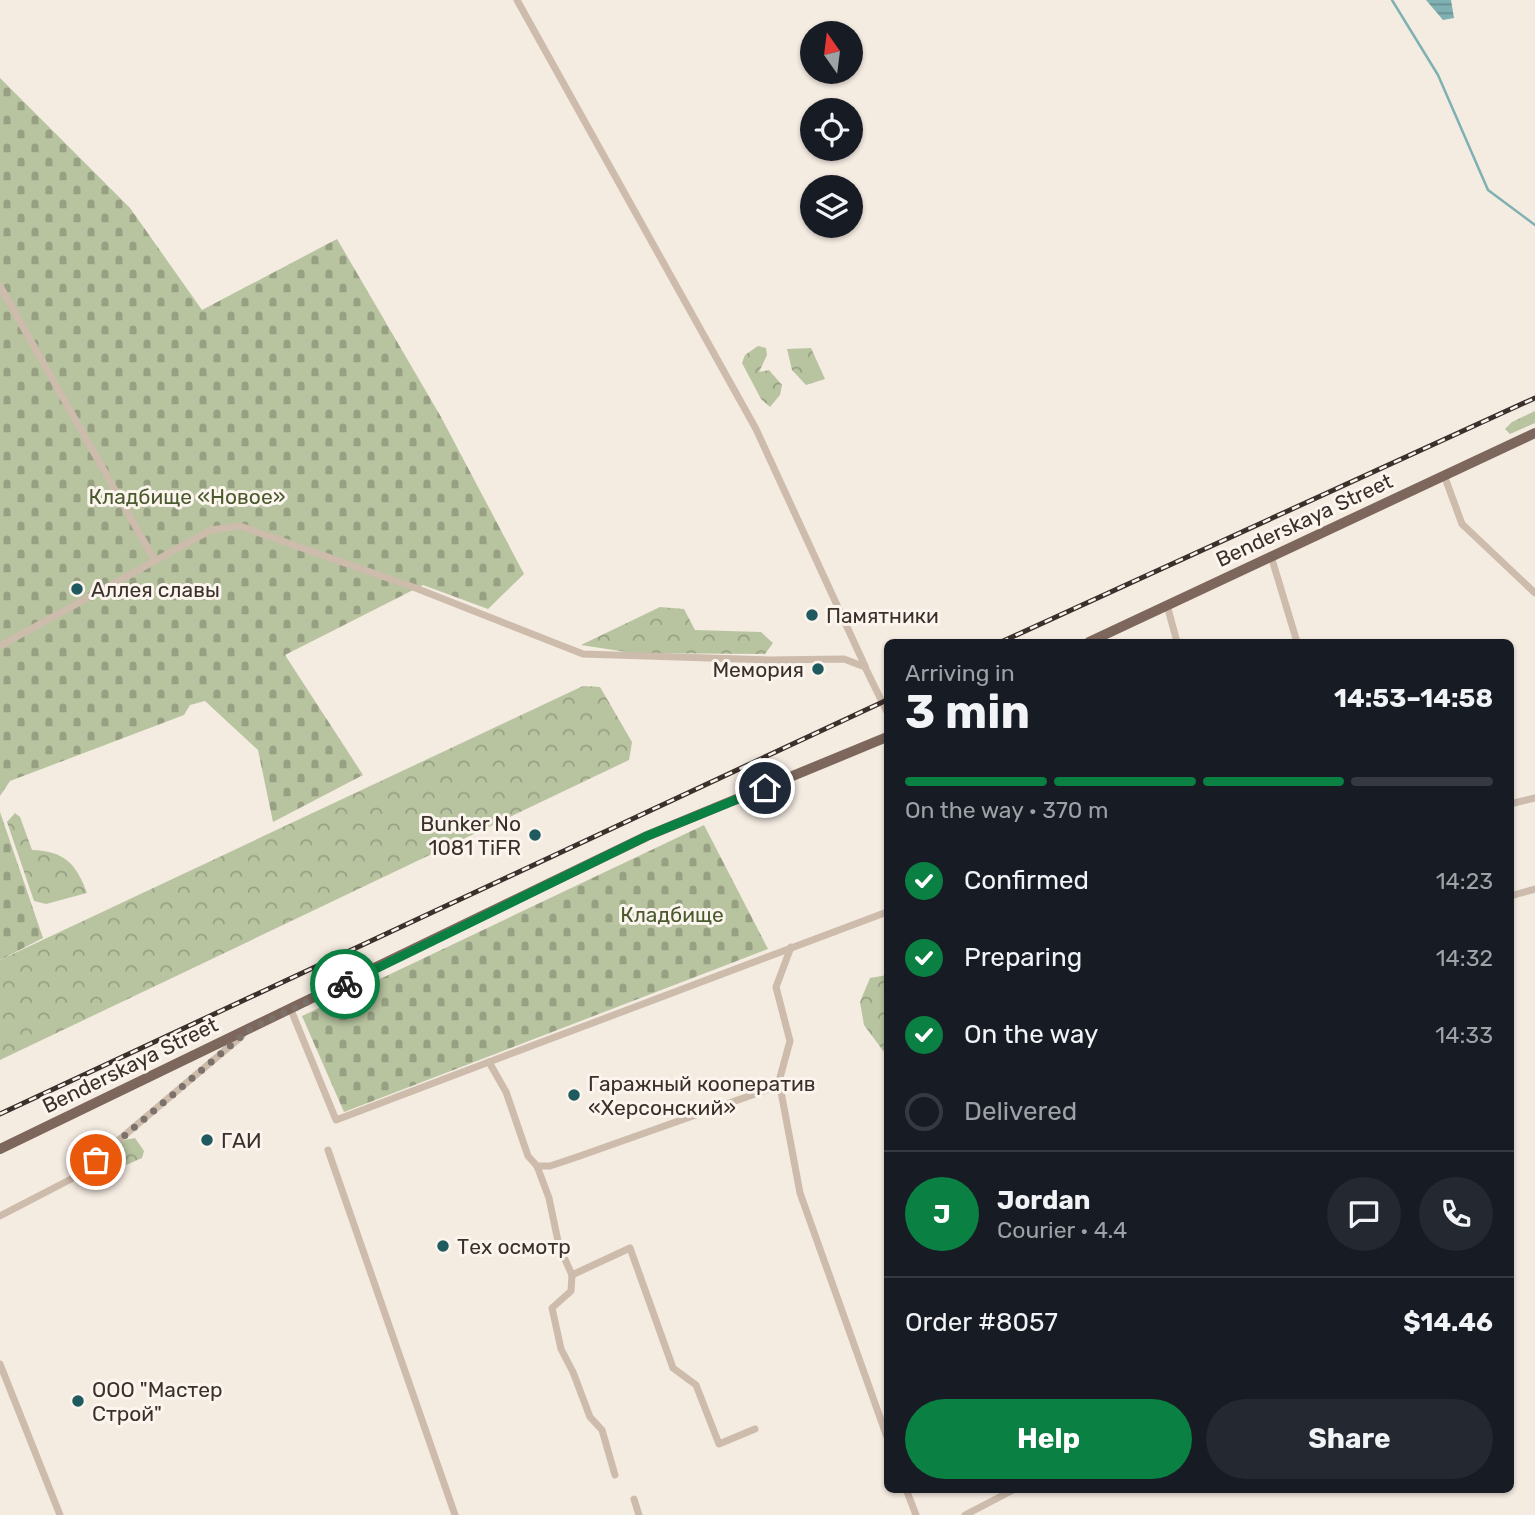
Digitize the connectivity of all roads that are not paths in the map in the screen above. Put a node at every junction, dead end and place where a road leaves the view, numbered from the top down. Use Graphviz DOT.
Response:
graph roads {
  1 [pos="517,0"];
  2 [pos="0,286"];
  3 [pos="1535,433"];
  4 [pos="1444,475"];
  5 [pos="1272,556"];
  6 [pos="155,561"];
  7 [pos="1535,593"];
  8 [pos="1167,605"];
  9 [pos="1096,639"];
  10 [pos="1176,639"];
  11 [pos="1296,639"];
  12 [pos="0,646"];
  13 [pos="865,667"];
  14 [pos="884,706"];
  15 [pos="884,738"];
  16 [pos="1535,798"];
  17 [pos="1514,803"];
  18 [pos="1535,889"];
  19 [pos="1514,894"];
  20 [pos="884,913"];
  21 [pos="792,947"];
  22 [pos="291,1010"];
  23 [pos="250,1029"];
  24 [pos="489,1062"];
  25 [pos="780,1086"];
  26 [pos="0,1149"];
  27 [pos="328,1150"];
  28 [pos="537,1166"];
  29 [pos="0,1216"];
  30 [pos="572,1275"];
  31 [pos="0,1364"];
  32 [pos="755,1429"];
  33 [pos="884,1429"];
  34 [pos="615,1475"];
  35 [pos="908,1493"];
  36 [pos="1007,1493"];
  37 [pos="634,1499"];
  38 [pos="60,1515"];
  39 [pos="455,1515"];
  40 [pos="639,1515"];
  41 [pos="916,1515"];
  42 [pos="965,1515"];
  1 -- 13 [label="street"];
  2 -- 6 [label="street"];
  3 -- 4 [label="main road, Benderskaya Street"];
  4 -- 5 [label="main road, Benderskaya Street"];
  4 -- 7 [label="street"];
  5 -- 8 [label="main road, Benderskaya Street"];
  5 -- 11 [label="street"];
  6 -- 12 [label="street"];
  6 -- 13 [label="street"];
  8 -- 9 [label="main road, Benderskaya Street"];
  8 -- 10 [label="street"];
  13 -- 14 [label="street"];
  15 -- 22 [label="main road, Benderskaya Street"];
  16 -- 17 [label="street"];
  18 -- 19 [label="street"];
  20 -- 21 [label="street"];
  21 -- 24 [label="street"];
  21 -- 25 [label="street"];
  22 -- 23 [label="main road, Benderskaya Street"];
  22 -- 24 [label="street"];
  23 -- 26 [label="main road, Benderskaya Street"];
  23 -- 29 [label="street"];
  24 -- 28 [label="street"];
  25 -- 28 [label="street"];
  25 -- 33 [label="street"];
  27 -- 39 [label="street"];
  28 -- 30 [label="street"];
  30 -- 32 [label="street"];
  30 -- 34 [label="street"];
  31 -- 38 [label="street"];
  35 -- 41 [label="street"];
  36 -- 42 [label="street"];
  37 -- 40 [label="street"];
}
